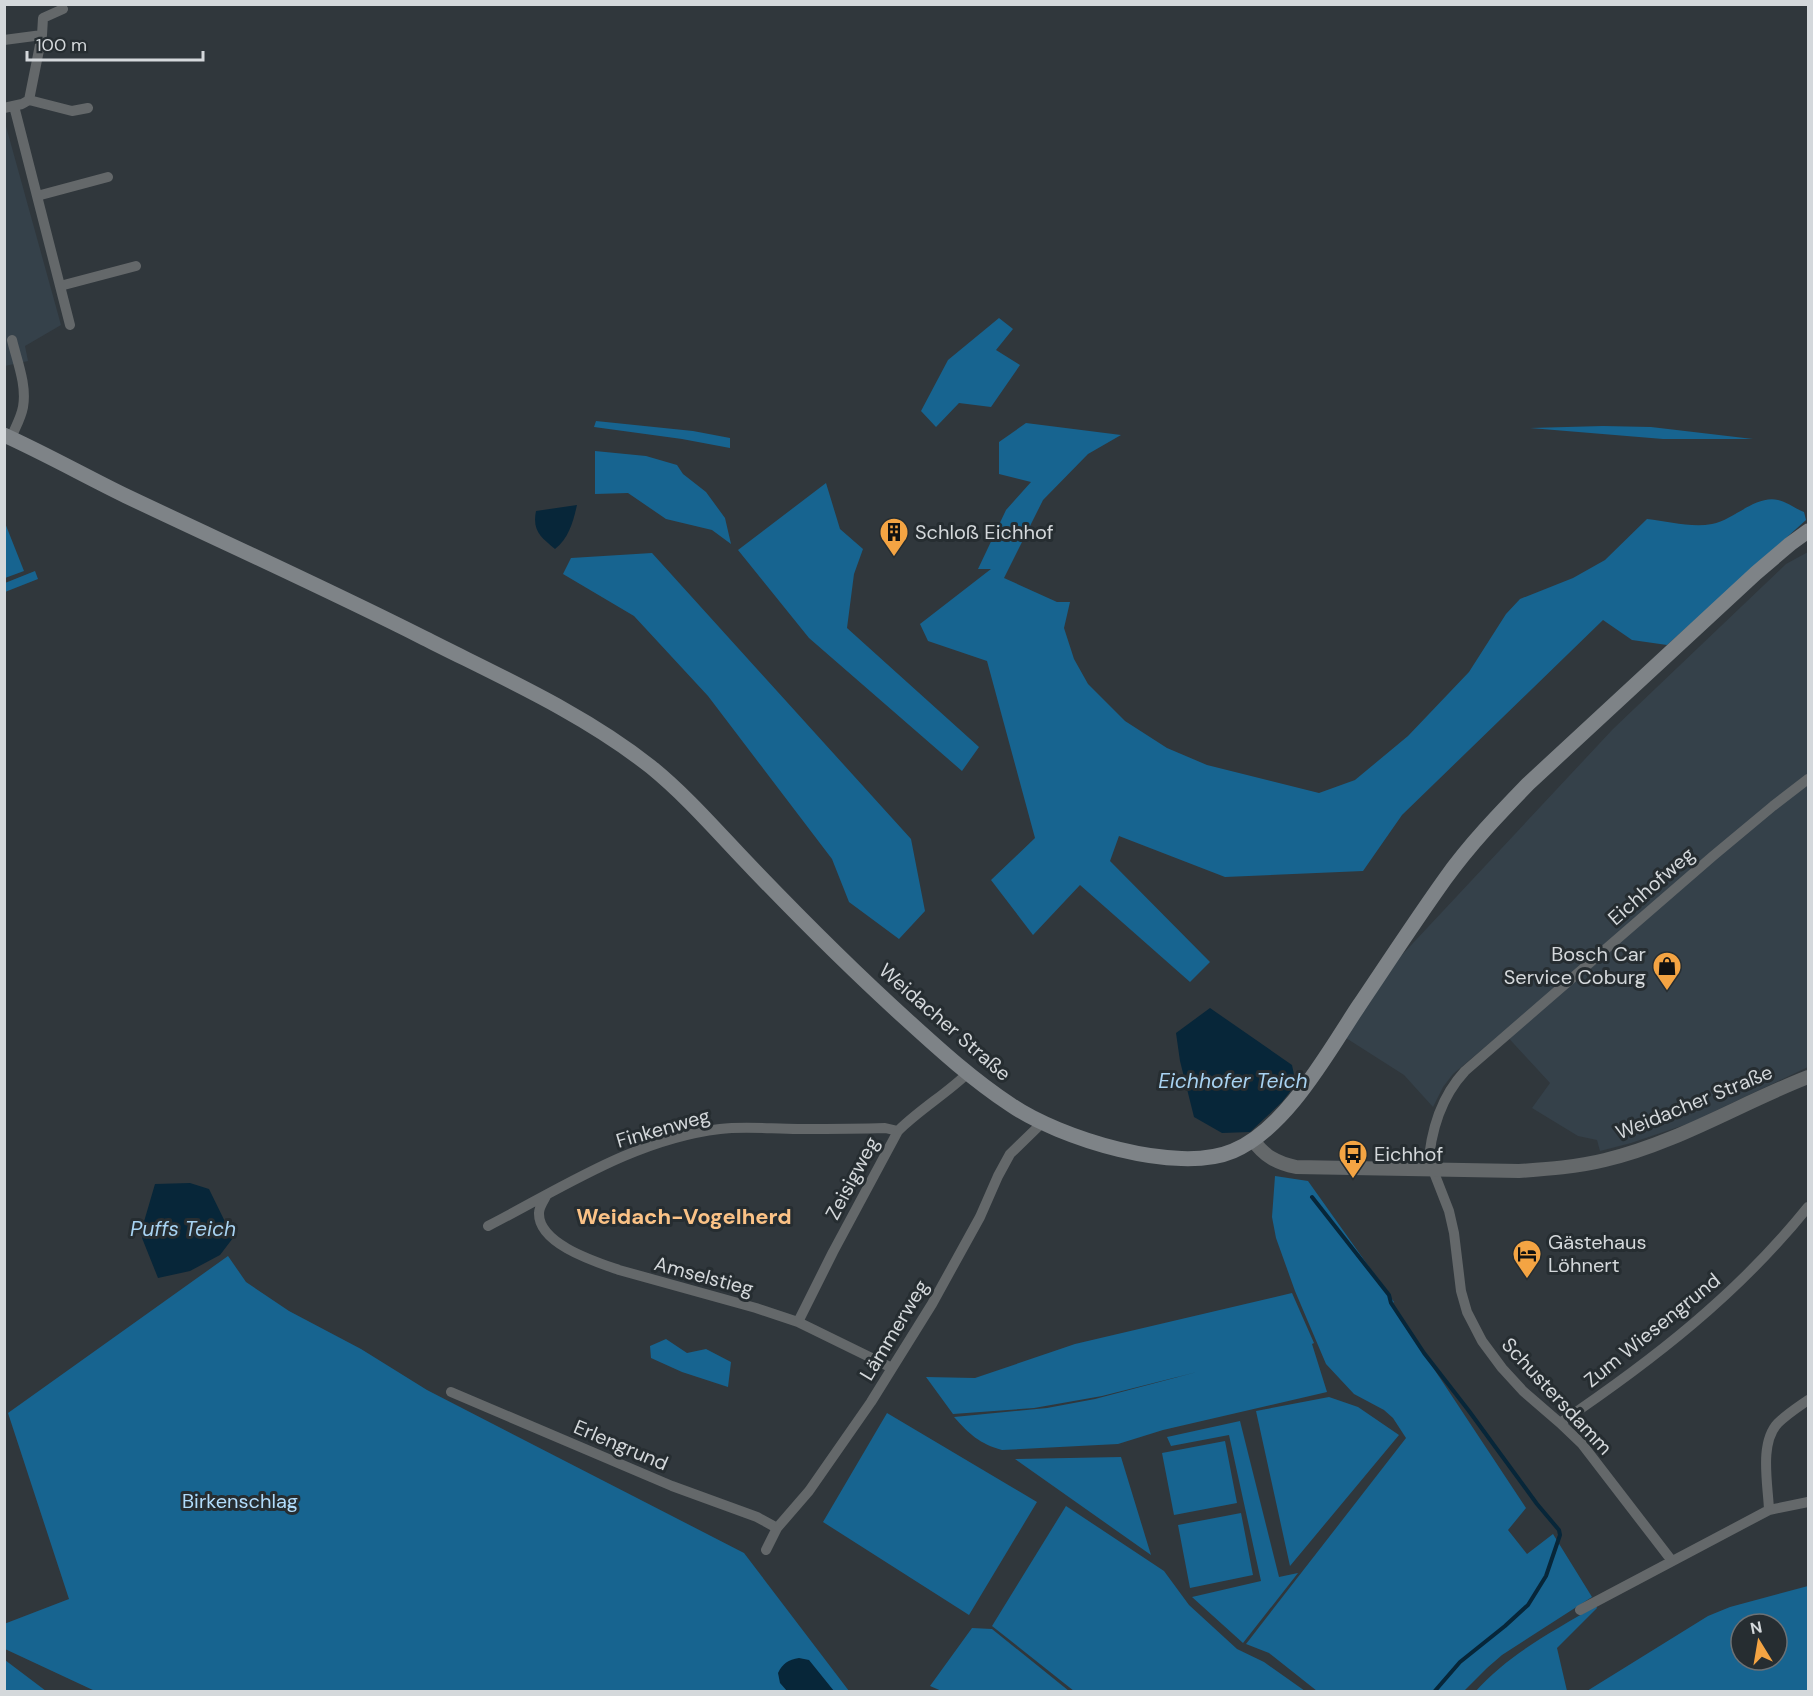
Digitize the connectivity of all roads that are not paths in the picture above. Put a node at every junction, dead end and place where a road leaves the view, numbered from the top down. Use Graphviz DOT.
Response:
graph roads {
  1 [pos="63,9"];
  2 [pos="42,35"];
  3 [pos="4,40"];
  4 [pos="29,100"];
  5 [pos="9,107"];
  6 [pos="88,108"];
  7 [pos="108,177"];
  8 [pos="37,196"];
  9 [pos="136,266"];
  10 [pos="60,286"];
  11 [pos="70,325"];
  12 [pos="12,340"];
  13 [pos="8,437"];
  14 [pos="1809,531"];
  15 [pos="1809,779"];
  16 [pos="968,1073"];
  17 [pos="1809,1077"];
  18 [pos="1042,1123"];
  19 [pos="898,1131"];
  20 [pos="1253,1140"];
  21 [pos="1431,1170"];
  22 [pos="546,1196"];
  23 [pos="1809,1207"];
  24 [pos="488,1226"];
  25 [pos="798,1322"];
  26 [pos="892,1368"];
  27 [pos="451,1392"];
  28 [pos="1809,1400"];
  29 [pos="1560,1423"];
  30 [pos="1809,1502"];
  31 [pos="1769,1510"];
  32 [pos="777,1528"];
  33 [pos="766,1550"];
  34 [pos="1672,1561"];
  35 [pos="1580,1610"];
  1 -- 2 [label="street"];
  2 -- 3 [label="street"];
  2 -- 4 [label="street"];
  4 -- 5 [label="street"];
  4 -- 6 [label="street"];
  5 -- 8 [label="street"];
  7 -- 8 [label="street"];
  8 -- 10 [label="street"];
  9 -- 10 [label="street"];
  10 -- 11 [label="street"];
  12 -- 13 [label="street"];
  13 -- 16 [label="main road, Weidacher Straße"];
  14 -- 20 [label="main road"];
  15 -- 21 [label="street, Eichhofweg"];
  16 -- 18 [label="main road, Weidacher Straße"];
  16 -- 19 [label="street, Zeisigweg"];
  17 -- 21 [label="street, Weidacher Straße"];
  18 -- 20 [label="main road, Weidacher Straße"];
  18 -- 26 [label="street, Lämmerweg"];
  19 -- 22 [label="street, Finkenweg"];
  19 -- 25 [label="street, Zeisigweg"];
  20 -- 21 [label="street, Weidacher Straße"];
  21 -- 29 [label="street, Schustersdamm"];
  22 -- 24 [label="street, Finkenweg"];
  22 -- 25 [label="street, Amselstieg"];
  23 -- 29 [label="street, Zum Wiesengrund"];
  25 -- 26 [label="street, Amselstieg"];
  26 -- 32 [label="street, Lämmerweg"];
  27 -- 32 [label="street, Erlengrund"];
  28 -- 31 [label="street"];
  29 -- 34 [label="street, Schustersdamm"];
  30 -- 31 [label="street"];
  31 -- 34 [label="street"];
  32 -- 33 [label="street, Lämmerweg"];
  34 -- 35 [label="street"];
}
